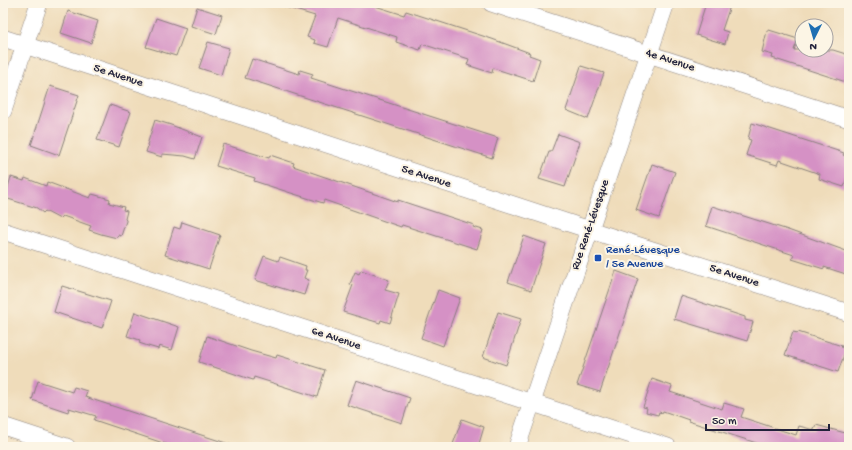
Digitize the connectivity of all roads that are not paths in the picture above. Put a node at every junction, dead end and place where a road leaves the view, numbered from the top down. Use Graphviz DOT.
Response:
graph roads {
  1 [pos="39,3"];
  2 [pos="491,3"];
  3 [pos="666,3"];
  4 [pos="3,38"];
  5 [pos="25,46"];
  6 [pos="650,54"];
  7 [pos="3,111"];
  8 [pos="849,119"];
  9 [pos="590,230"];
  10 [pos="3,231"];
  11 [pos="849,313"];
  12 [pos="531,403"];
  13 [pos="3,426"];
  14 [pos="67,447"];
  15 [pos="517,447"];
  16 [pos="668,447"];
  1 -- 5 [label="street"];
  2 -- 6 [label="street, 4e Avenue"];
  3 -- 6 [label="street, Rue René-Lévesque"];
  4 -- 5 [label="street, 5e Avenue"];
  5 -- 7 [label="street"];
  5 -- 9 [label="street, 5e Avenue"];
  6 -- 8 [label="street, 4e Avenue"];
  6 -- 9 [label="street, Rue René-Lévesque"];
  9 -- 11 [label="street, 5e Avenue"];
  9 -- 12 [label="street, Rue René-Lévesque"];
  10 -- 12 [label="street, 6e Avenue"];
  12 -- 15 [label="street, Rue René-Lévesque"];
  12 -- 16 [label="street, 6e Avenue"];
  13 -- 14 [label="street"];
}
